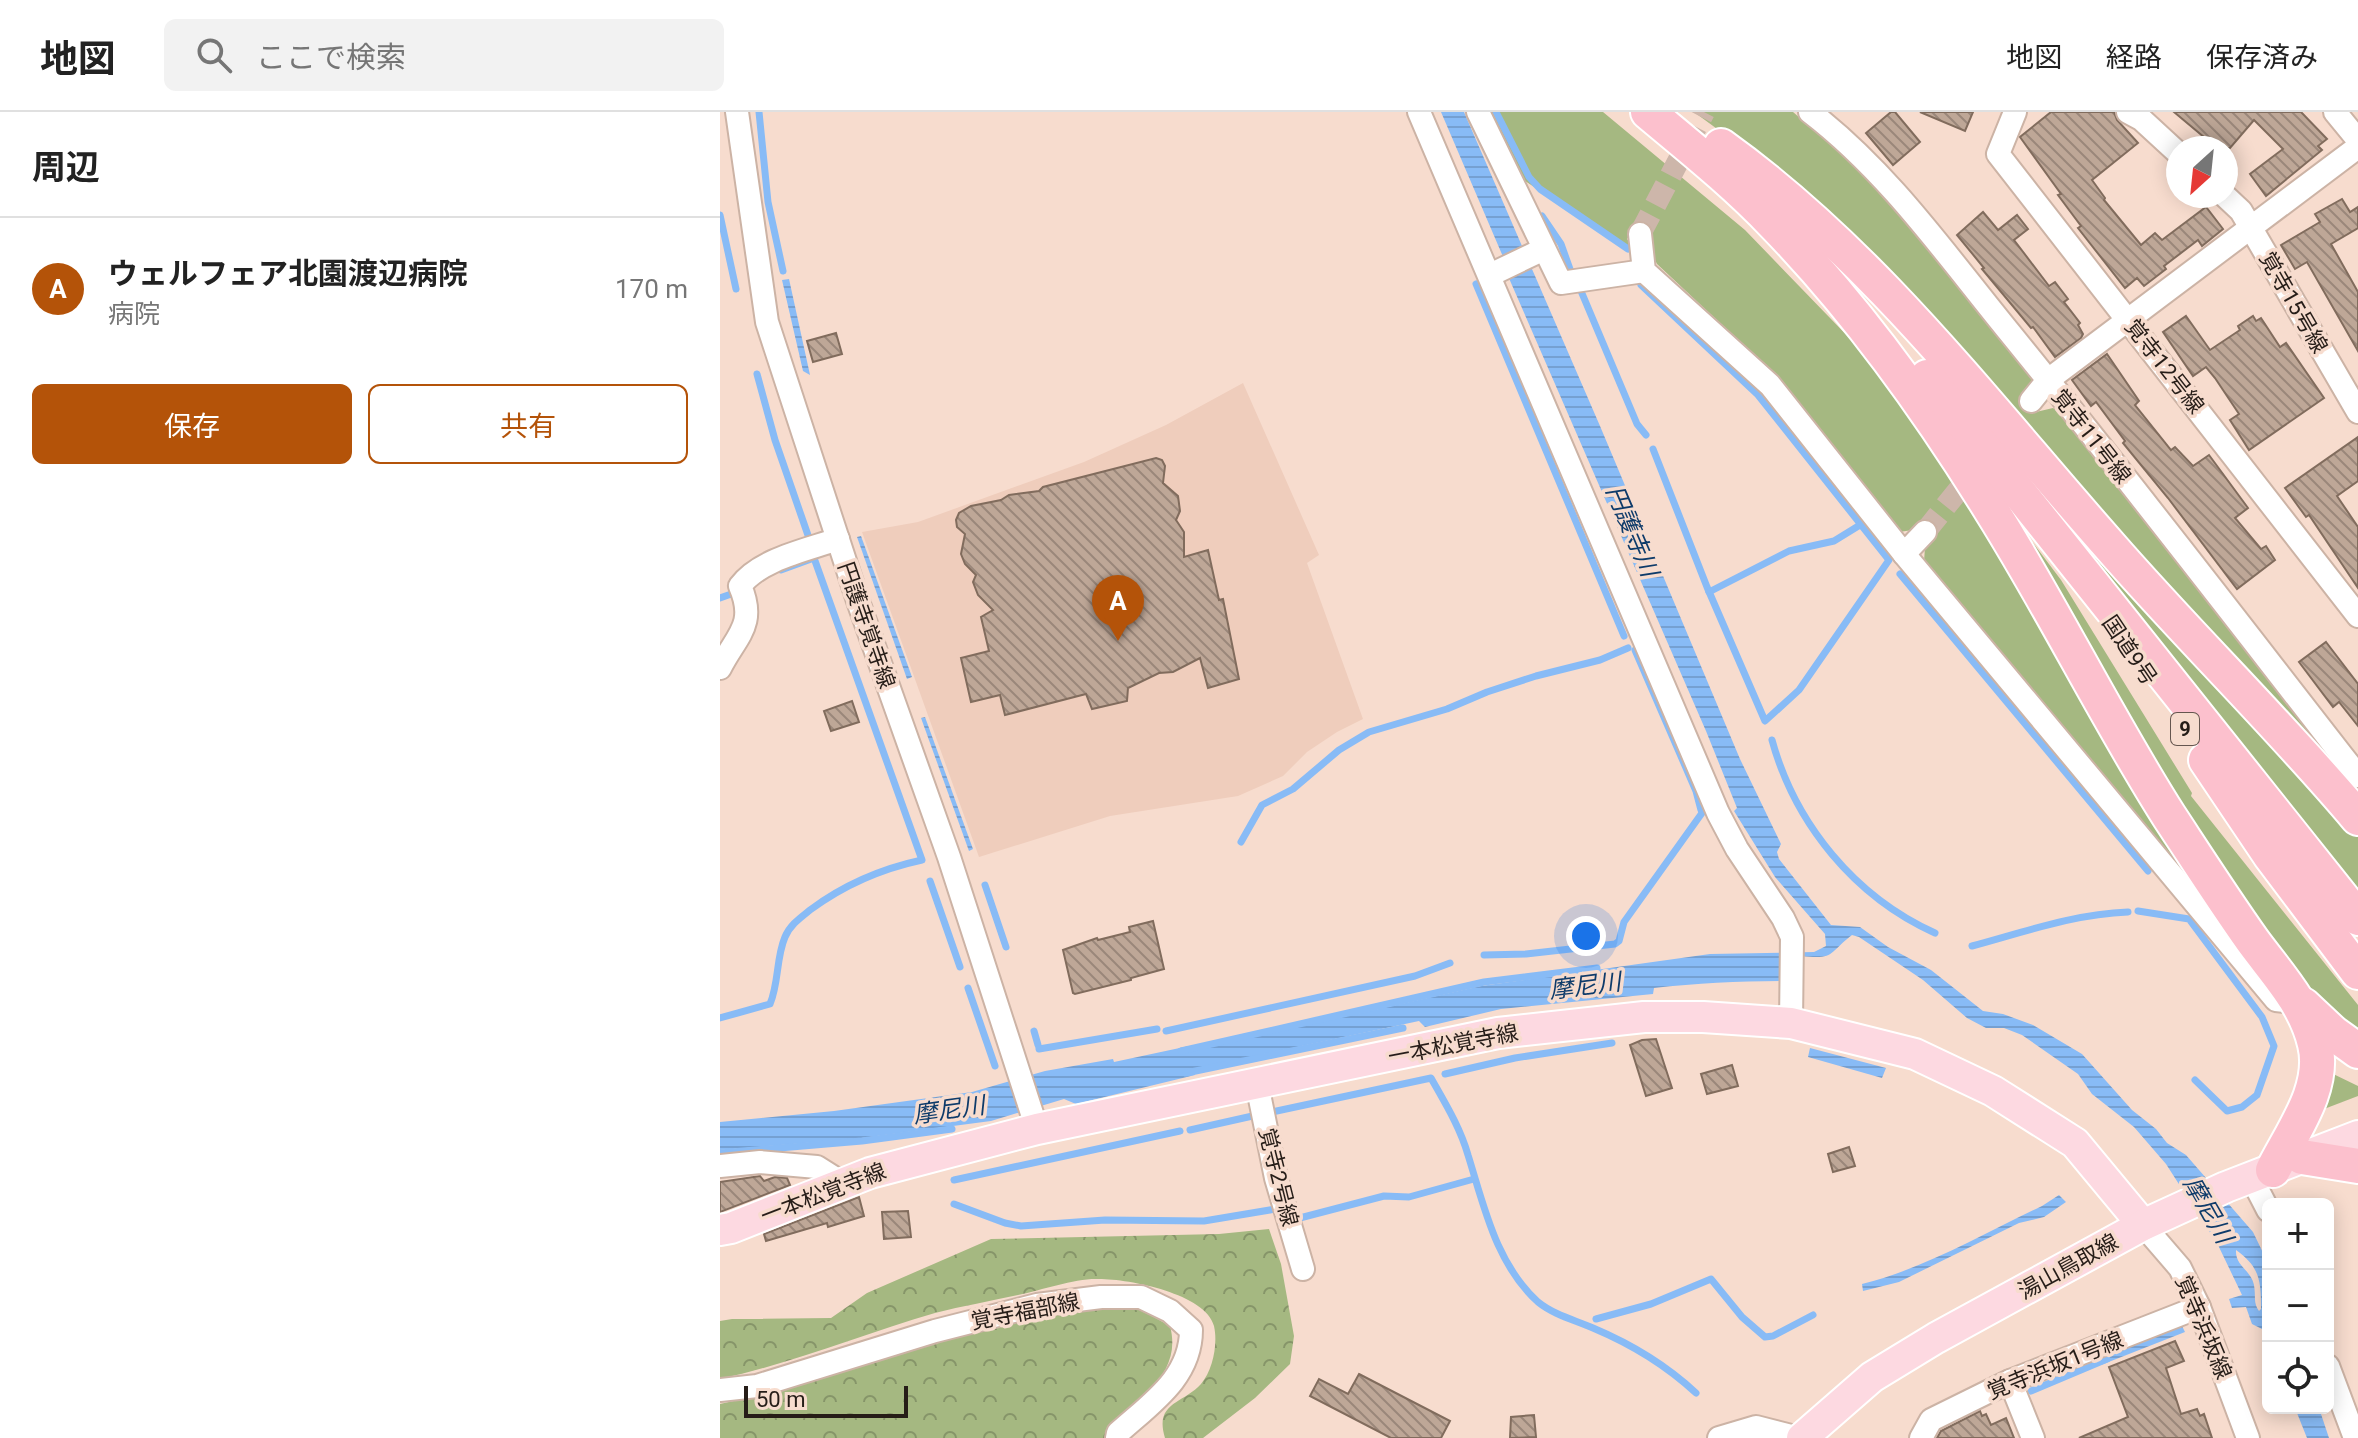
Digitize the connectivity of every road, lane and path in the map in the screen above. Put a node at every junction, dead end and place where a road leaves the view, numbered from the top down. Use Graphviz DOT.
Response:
graph roads {
  1 [pos="737,112"];
  2 [pos="1419,112"];
  3 [pos="1478,112"];
  4 [pos="1650,112"];
  5 [pos="1666,112"];
  6 [pos="1810,112"];
  7 [pos="1847,112"];
  8 [pos="2015,112"];
  9 [pos="2128,112"];
  10 [pos="2335,112"];
  11 [pos="1838,133"];
  12 [pos="2358,140"];
  13 [pos="2166,142"];
  14 [pos="2358,147"];
  15 [pos="2238,208"];
  16 [pos="2251,228"];
  17 [pos="1640,234"];
  18 [pos="1544,249"];
  19 [pos="1644,271"];
  20 [pos="1490,275"];
  21 [pos="2130,321"];
  22 [pos="2048,380"];
  23 [pos="2031,401"];
  24 [pos="2358,412"];
  25 [pos="2013,484"];
  26 [pos="1925,532"];
  27 [pos="838,539"];
  28 [pos="1904,554"];
  29 [pos="2358,616"];
  30 [pos="720,668"];
  31 [pos="2358,776"];
  32 [pos="2358,818"];
  33 [pos="2358,918"];
  34 [pos="2358,972"];
  35 [pos="2301,1003"];
  36 [pos="1792,1012"];
  37 [pos="2358,1051"];
  38 [pos="1257,1084"];
  39 [pos="1034,1122"];
  40 [pos="2358,1136"];
  41 [pos="720,1166"];
  42 [pos="2358,1166"];
  43 [pos="2263,1173"];
  44 [pos="844,1184"];
  45 [pos="2266,1198"];
  46 [pos="2143,1225"];
  47 [pos="724,1232"];
  48 [pos="1303,1269"];
  49 [pos="2199,1307"];
  50 [pos="2010,1381"];
  51 [pos="2334,1382"];
  52 [pos="720,1390"];
  53 [pos="1117,1438"];
  54 [pos="1719,1438"];
  55 [pos="1800,1438"];
  56 [pos="1921,1438"];
  57 [pos="2033,1438"];
  58 [pos="2248,1438"];
  59 [pos="2355,1438"];
  1 -- 27 [label="street, 円護寺覚寺線"];
  2 -- 20 [label="street"];
  3 -- 18 [label="street"];
  4 -- 25 [label="highway, 国道9号 / 9"];
  4 -- 35 [label="highway"];
  5 -- 32 [label="highway"];
  6 -- 11 [label="street, 覚寺11号線"];
  7 -- 11 [label="street"];
  8 -- 21 [label="street, 覚寺12号線"];
  9 -- 13 [label="street"];
  10 -- 12 [label="street"];
  11 -- 22 [label="street, 覚寺11号線"];
  14 -- 16 [label="street"];
  15 -- 16 [label="street, 覚寺15号線"];
  16 -- 21 [label="street"];
  16 -- 24 [label="street, 覚寺15号線"];
  17 -- 19 [label="street"];
  18 -- 19 [label="street"];
  18 -- 20 [label="street"];
  19 -- 28 [label="street"];
  20 -- 36 [label="street"];
  21 -- 22 [label="street"];
  21 -- 29 [label="street, 覚寺12号線"];
  22 -- 23 [label="street"];
  22 -- 31 [label="street, 覚寺11号線"];
  25 -- 33 [label="highway, 国道9号 / 9"];
  25 -- 34 [label="highway, 国道9号 / 9"];
  26 -- 28 [label="street"];
  27 -- 30 [label="street"];
  27 -- 39 [label="street, 円護寺覚寺線"];
  28 -- 35 [label="street"];
  35 -- 37 [label="highway"];
  35 -- 43 [label="highway"];
  36 -- 38 [label="main road, 一本松覚寺線"];
  36 -- 46 [label="main road, 一本松覚寺線"];
  38 -- 39 [label="main road, 一本松覚寺線"];
  38 -- 48 [label="street, 覚寺2号線"];
  39 -- 44 [label="main road, 一本松覚寺線"];
  40 -- 43 [label="main road, 湯山鳥取線"];
  41 -- 44 [label="street"];
  42 -- 43 [label="highway"];
  43 -- 45 [label="street"];
  43 -- 46 [label="main road, 湯山鳥取線"];
  44 -- 47 [label="main road, 一本松覚寺線"];
  46 -- 49 [label="street, 覚寺浜坂線"];
  46 -- 55 [label="main road, 湯山鳥取線"];
  49 -- 50 [label="street, 覚寺浜坂1号線"];
  49 -- 58 [label="street, 覚寺浜坂線"];
  50 -- 56 [label="street, 覚寺浜坂1号線"];
  50 -- 57 [label="street"];
  51 -- 59 [label="street"];
  52 -- 53 [label="street, 覚寺福部線"];
  54 -- 55 [label="street"];
}
